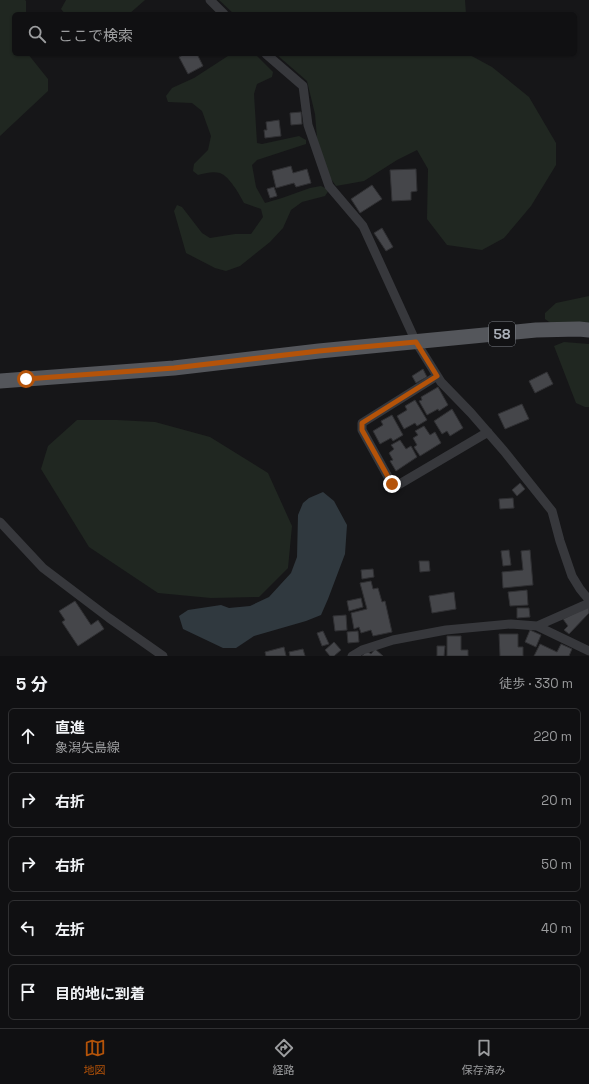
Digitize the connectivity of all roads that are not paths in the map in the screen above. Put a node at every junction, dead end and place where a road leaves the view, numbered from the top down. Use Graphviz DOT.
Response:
graph roads {
  1 [pos="210,0"];
  2 [pos="222,12"];
  3 [pos="268,56"];
  4 [pos="589,330"];
  5 [pos="416,342"];
  6 [pos="437,376"];
  7 [pos="0,381"];
  8 [pos="488,432"];
  9 [pos="0,522"];
  10 [pos="589,600"];
  11 [pos="589,604"];
  12 [pos="537,626"];
  13 [pos="589,650"];
  14 [pos="163,656"];
  15 [pos="352,656"];
  1 -- 2 [label="street"];
  3 -- 5 [label="street"];
  4 -- 5 [label="main road, 58"];
  5 -- 6 [label="street"];
  5 -- 7 [label="main road, 58"];
  6 -- 8 [label="street"];
  6 -- 8 [label="street"];
  8 -- 10 [label="street"];
  9 -- 14 [label="street"];
  11 -- 12 [label="street"];
  12 -- 13 [label="street"];
  12 -- 15 [label="street"];
}
